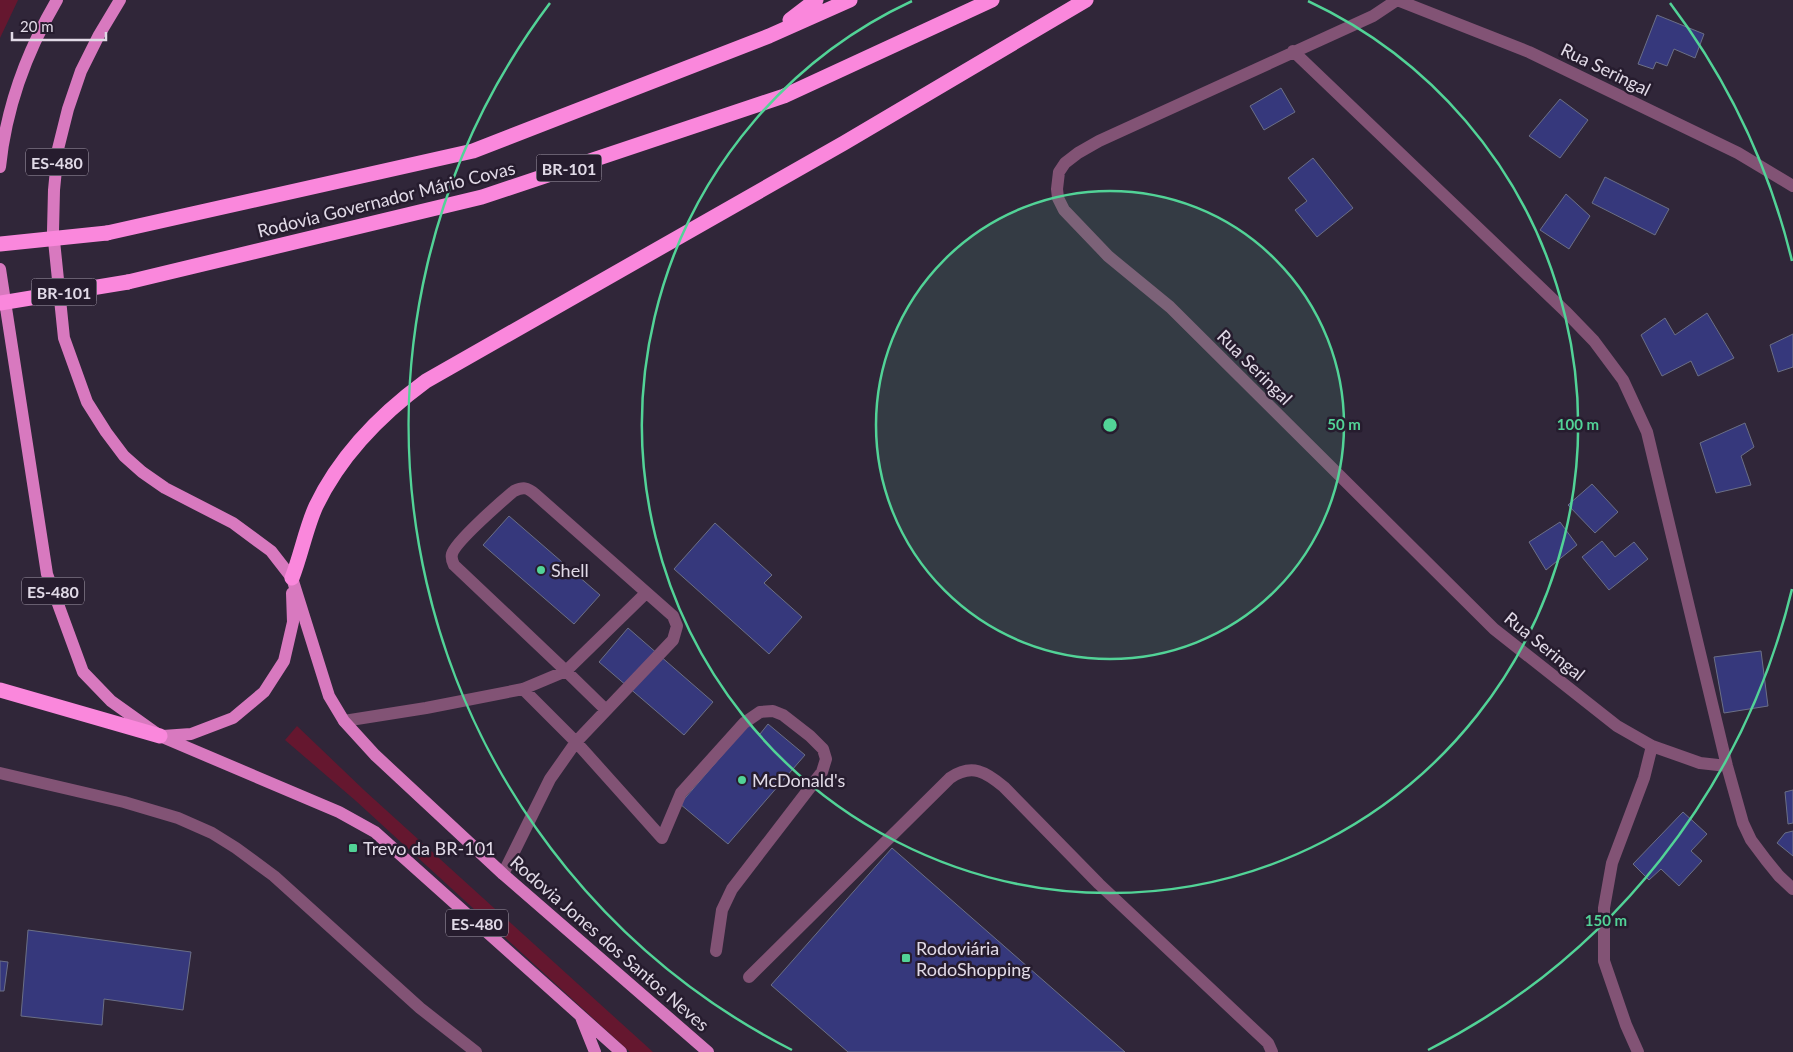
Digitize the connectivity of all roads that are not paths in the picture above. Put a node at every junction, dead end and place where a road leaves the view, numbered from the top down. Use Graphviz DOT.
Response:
graph roads {
  1 [pos="57,0"];
  2 [pos="120,0"];
  3 [pos="816,0"];
  4 [pos="850,0"];
  5 [pos="992,0"];
  6 [pos="1086,0"];
  7 [pos="1397,0"];
  8 [pos="769,36"];
  9 [pos="1293,51"];
  10 [pos="0,167"];
  11 [pos="1793,186"];
  12 [pos="0,244"];
  13 [pos="0,269"];
  14 [pos="0,303"];
  15 [pos="292,578"];
  16 [pos="646,593"];
  17 [pos="566,671"];
  18 [pos="522,689"];
  19 [pos="0,690"];
  20 [pos="606,710"];
  21 [pos="344,721"];
  22 [pos="160,736"];
  23 [pos="576,742"];
  24 [pos="1652,746"];
  25 [pos="1727,766"];
  26 [pos="0,773"];
  27 [pos="503,874"];
  28 [pos="1793,889"];
  29 [pos="716,951"];
  30 [pos="749,977"];
  31 [pos="580,1015"];
  32 [pos="476,1052"];
  33 [pos="595,1052"];
  34 [pos="621,1052"];
  35 [pos="708,1052"];
  36 [pos="1272,1052"];
  37 [pos="1638,1052"];
  1 -- 10 [label="main road, ES-480"];
  2 -- 15 [label="main road, Rodovia Jones dos Santos Neves / ES-480"];
  3 -- 8 [label="highway"];
  4 -- 8 [label="highway, Rodovia Governador Mário Covas"];
  5 -- 14 [label="highway, Rodovia Governador Mário Covas / BR-101, bridge"];
  6 -- 15 [label="highway"];
  7 -- 9 [label="street, Rua Seringal"];
  7 -- 11 [label="street, Rua Seringal"];
  8 -- 12 [label="highway, Rodovia Governador Mário Covas, bridge"];
  9 -- 24 [label="street, Rua Seringal"];
  9 -- 25 [label="street"];
  13 -- 22 [label="main road, ES-480"];
  15 -- 21 [label="main road, Rodovia Jones dos Santos Neves / ES-480"];
  15 -- 22 [label="main road"];
  16 -- 17 [label="street"];
  16 -- 17 [label="street"];
  16 -- 20 [label="street"];
  17 -- 18 [label="street"];
  17 -- 20 [label="street"];
  18 -- 21 [label="street"];
  18 -- 23 [label="street"];
  19 -- 22 [label="highway"];
  20 -- 23 [label="street"];
  21 -- 27 [label="main road, Rodovia Jones dos Santos Neves / ES-480"];
  22 -- 31 [label="main road, ES-480"];
  23 -- 27 [label="street"];
  23 -- 29 [label="street"];
  24 -- 25 [label="street, Rua Seringal"];
  24 -- 37 [label="street"];
  25 -- 28 [label="street"];
  26 -- 32 [label="street"];
  27 -- 35 [label="main road, Rodovia Jones dos Santos Neves / ES-480"];
  30 -- 36 [label="street"];
  31 -- 33 [label="main road"];
  31 -- 34 [label="main road, ES-480"];
}
